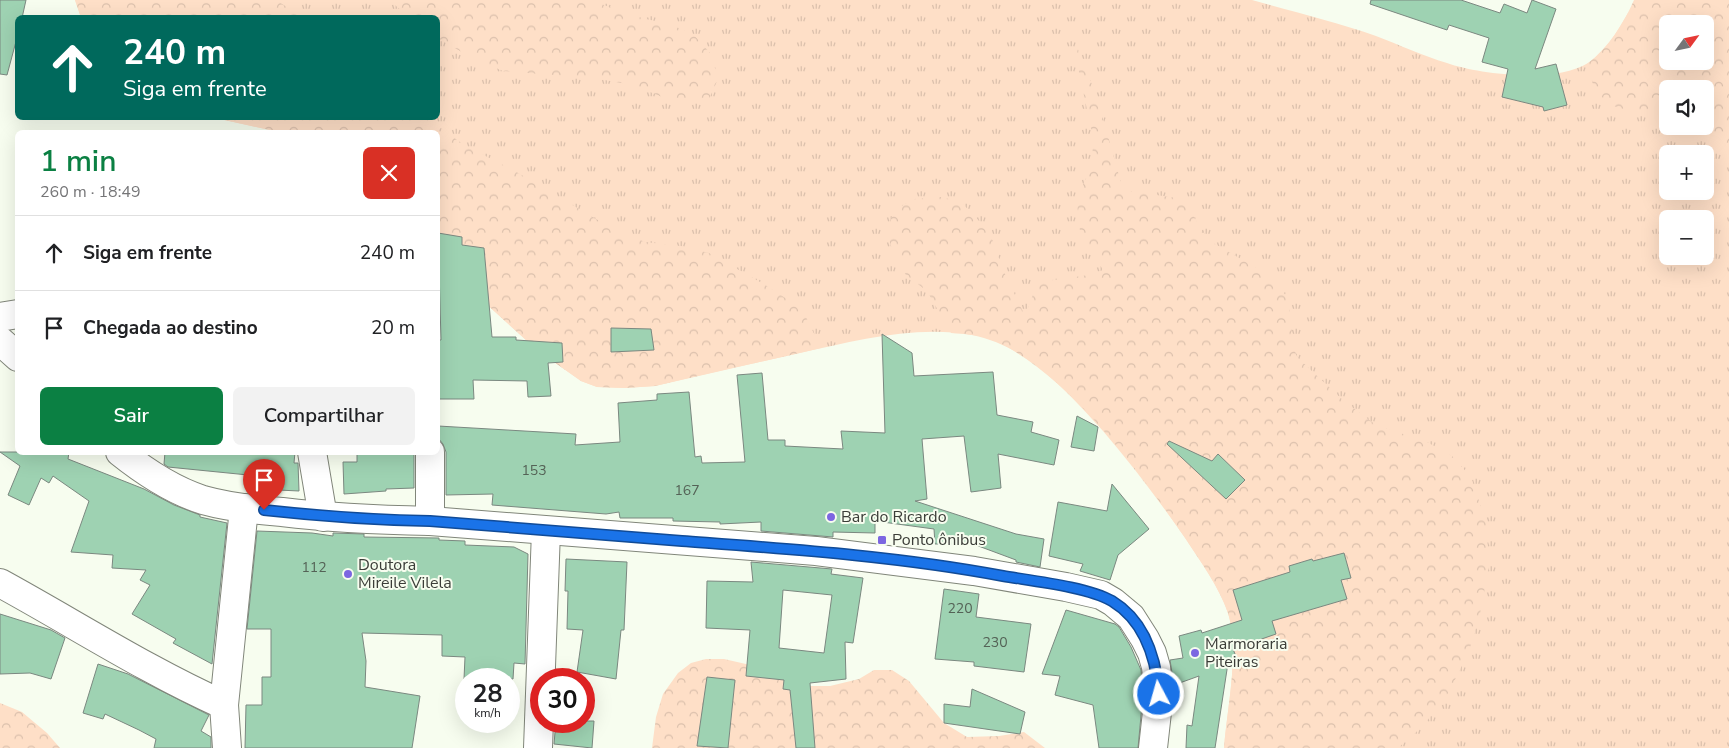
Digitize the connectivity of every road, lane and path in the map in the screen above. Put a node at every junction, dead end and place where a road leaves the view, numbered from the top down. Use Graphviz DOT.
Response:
graph roads {
  1 [pos="15,314"];
  2 [pos="0,317"];
  3 [pos="0,341"];
  4 [pos="15,354"];
  5 [pos="124,455"];
  6 [pos="313,455"];
  7 [pos="430,455"];
  8 [pos="244,508"];
  9 [pos="323,517"];
  10 [pos="430,521"];
  11 [pos="546,531"];
  12 [pos="0,583"];
  13 [pos="224,705"];
  14 [pos="227,748"];
  15 [pos="538,748"];
  16 [pos="1153,748"];
  1 -- 2 [label="street"];
  3 -- 4 [label="street"];
  5 -- 8 [label="street"];
  6 -- 9 [label="street"];
  7 -- 10 [label="street"];
  8 -- 9 [label="street"];
  8 -- 13 [label="street"];
  9 -- 10 [label="street"];
  10 -- 11 [label="street"];
  11 -- 15 [label="street"];
  11 -- 16 [label="street"];
  12 -- 13 [label="street"];
  13 -- 14 [label="street"];
}
